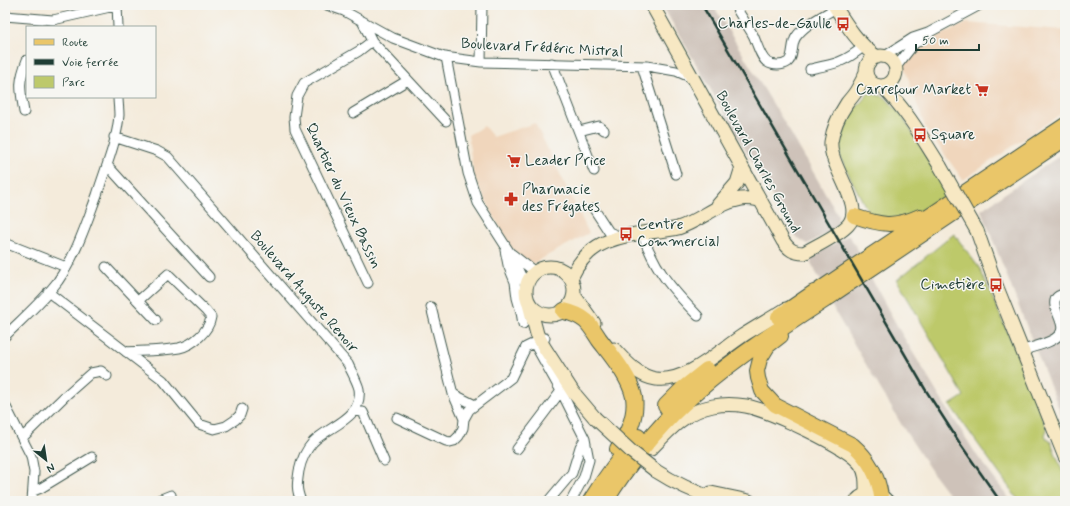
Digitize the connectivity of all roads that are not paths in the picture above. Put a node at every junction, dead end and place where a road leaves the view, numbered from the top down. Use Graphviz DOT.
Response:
graph roads {
  1 [pos="118,5"];
  2 [pos="327,5"];
  3 [pos="482,5"];
  4 [pos="652,5"];
  5 [pos="980,5"];
  6 [pos="737,9"];
  7 [pos="836,9"];
  8 [pos="5,16"];
  9 [pos="362,21"];
  10 [pos="40,23"];
  11 [pos="118,26"];
  12 [pos="928,33"];
  13 [pos="372,41"];
  14 [pos="860,49"];
  15 [pos="446,57"];
  16 [pos="881,57"];
  17 [pos="481,62"];
  18 [pos="26,63"];
  19 [pos="552,64"];
  20 [pos="686,64"];
  21 [pos="645,66"];
  22 [pos="810,68"];
  23 [pos="867,70"];
  24 [pos="895,72"];
  25 [pos="408,80"];
  26 [pos="694,80"];
  27 [pos="879,85"];
  28 [pos="858,90"];
  29 [pos="118,98"];
  30 [pos="24,112"];
  31 [pos="353,113"];
  32 [pos="446,122"];
  33 [pos="913,124"];
  34 [pos="1065,126"];
  35 [pos="604,130"];
  36 [pos="579,131"];
  37 [pos="114,137"];
  38 [pos="1065,139"];
  39 [pos="106,165"];
  40 [pos="742,167"];
  41 [pos="594,171"];
  42 [pos="676,174"];
  43 [pos="760,200"];
  44 [pos="953,201"];
  45 [pos="716,208"];
  46 [pos="594,209"];
  47 [pos="854,216"];
  48 [pos="638,233"];
  49 [pos="616,235"];
  50 [pos="5,243"];
  51 [pos="504,245"];
  52 [pos="510,253"];
  53 [pos="66,267"];
  54 [pos="106,267"];
  55 [pos="560,269"];
  56 [pos="535,272"];
  57 [pos="209,277"];
  58 [pos="571,278"];
  59 [pos="368,283"];
  60 [pos="526,286"];
  61 [pos="48,292"];
  62 [pos="1065,292"];
  63 [pos="814,293"];
  64 [pos="833,294"];
  65 [pos="574,296"];
  66 [pos="138,301"];
  67 [pos="530,304"];
  68 [pos="431,307"];
  69 [pos="564,311"];
  70 [pos="549,315"];
  71 [pos="698,316"];
  72 [pos="156,320"];
  73 [pos="523,324"];
  74 [pos="5,336"];
  75 [pos="1063,337"];
  76 [pos="540,340"];
  77 [pos="1025,349"];
  78 [pos="126,352"];
  79 [pos="107,376"];
  80 [pos="562,391"];
  81 [pos="453,394"];
  82 [pos="5,405"];
  83 [pos="475,405"];
  84 [pos="242,409"];
  85 [pos="354,411"];
  86 [pos="397,418"];
  87 [pos="464,419"];
  88 [pos="22,438"];
  89 [pos="585,439"];
  90 [pos="1065,442"];
  91 [pos="517,449"];
  92 [pos="92,457"];
  93 [pos="1065,457"];
  94 [pos="384,461"];
  95 [pos="683,486"];
  96 [pos="33,491"];
  97 [pos="172,495"];
  98 [pos="861,498"];
  99 [pos="884,498"];
  100 [pos="32,501"];
  101 [pos="156,501"];
  102 [pos="301,501"];
  103 [pos="551,501"];
  104 [pos="571,501"];
  105 [pos="587,501"];
  106 [pos="591,501"];
  107 [pos="605,501"];
  108 [pos="720,501"];
  109 [pos="749,501"];
  1 -- 10 [label="street"];
  1 -- 11 [label="street"];
  2 -- 9 [label="street, Boulevard Frédéric Mistral"];
  3 -- 17 [label="street"];
  4 -- 20 [label="street, Boulevard Charles Ground"];
  5 -- 12 [label="street"];
  6 -- 7 [label="street"];
  7 -- 14 [label="street"];
  8 -- 10 [label="street"];
  9 -- 13 [label="street"];
  9 -- 15 [label="street, Boulevard Frédéric Mistral"];
  12 -- 16 [label="street"];
  12 -- 24 [label="street"];
  13 -- 25 [label="street"];
  13 -- 59 [label="street, Quartier du Vieux Bassin"];
  14 -- 16 [label="street"];
  14 -- 22 [label="street"];
  14 -- 23 [label="street"];
  15 -- 17 [label="street, Boulevard Frédéric Mistral"];
  15 -- 51 [label="street"];
  16 -- 23 [label="street"];
  16 -- 24 [label="street"];
  17 -- 19 [label="street, Boulevard Frédéric Mistral"];
  18 -- 30 [label="street"];
  19 -- 21 [label="street, Boulevard Frédéric Mistral"];
  19 -- 36 [label="street"];
  20 -- 21 [label="street, Boulevard Frédéric Mistral"];
  20 -- 26 [label="street, Boulevard Charles Ground"];
  21 -- 26 [label="street, Boulevard Frédéric Mistral"];
  21 -- 42 [label="street"];
  23 -- 27 [label="street"];
  23 -- 28 [label="street"];
  24 -- 27 [label="street"];
  24 -- 33 [label="street"];
  25 -- 31 [label="street"];
  25 -- 32 [label="street"];
  26 -- 40 [label="street, Boulevard Charles Ground"];
  27 -- 28 [label="street"];
  27 -- 33 [label="street"];
  28 -- 47 [label="street"];
  29 -- 37 [label="street"];
  33 -- 77 [label="street, bridge"];
  34 -- 44 [label="main road"];
  35 -- 36 [label="street"];
  36 -- 41 [label="street"];
  37 -- 39 [label="street"];
  37 -- 85 [label="street, Boulevard Auguste Renoir"];
  38 -- 64 [label="main road"];
  39 -- 53 [label="street"];
  39 -- 57 [label="street"];
  40 -- 43 [label="street, Boulevard Charles Ground"];
  40 -- 45 [label="street"];
  43 -- 45 [label="street"];
  43 -- 47 [label="street, Boulevard Charles Ground"];
  44 -- 47 [label="main road"];
  44 -- 63 [label="main road"];
  45 -- 48 [label="street"];
  46 -- 49 [label="street"];
  48 -- 49 [label="street"];
  48 -- 58 [label="street"];
  48 -- 71 [label="street"];
  49 -- 55 [label="street"];
  50 -- 53 [label="street"];
  51 -- 52 [label="street"];
  51 -- 73 [label="street"];
  52 -- 56 [label="street"];
  52 -- 60 [label="street"];
  53 -- 61 [label="street"];
  54 -- 66 [label="street"];
  55 -- 56 [label="street"];
  55 -- 58 [label="street"];
  56 -- 60 [label="street"];
  58 -- 65 [label="street"];
  60 -- 67 [label="street"];
  61 -- 74 [label="street"];
  61 -- 78 [label="street"];
  62 -- 75 [label="street"];
  63 -- 65 [label="street"];
  63 -- 106 [label="highway"];
  64 -- 99 [label="main road"];
  64 -- 107 [label="highway"];
  65 -- 69 [label="street"];
  66 -- 72 [label="street"];
  66 -- 78 [label="street"];
  67 -- 70 [label="street"];
  67 -- 76 [label="street"];
  68 -- 81 [label="street"];
  69 -- 70 [label="street"];
  69 -- 105 [label="highway"];
  70 -- 76 [label="street"];
  75 -- 77 [label="street"];
  76 -- 80 [label="street"];
  76 -- 83 [label="street"];
  76 -- 95 [label="street, bridge"];
  77 -- 90 [label="street"];
  77 -- 93 [label="street"];
  78 -- 84 [label="street"];
  79 -- 88 [label="street"];
  80 -- 89 [label="street"];
  80 -- 91 [label="street"];
  81 -- 83 [label="street"];
  81 -- 87 [label="street"];
  82 -- 88 [label="street"];
  83 -- 87 [label="street"];
  85 -- 94 [label="street"];
  85 -- 102 [label="street"];
  86 -- 87 [label="street"];
  88 -- 96 [label="street"];
  89 -- 103 [label="street"];
  89 -- 104 [label="street"];
  92 -- 96 [label="street"];
  95 -- 108 [label="street"];
  95 -- 109 [label="street"];
  96 -- 100 [label="street"];
  97 -- 101 [label="street"];
  98 -- 99 [label="street"];
  98 -- 107 [label="street"];
}
